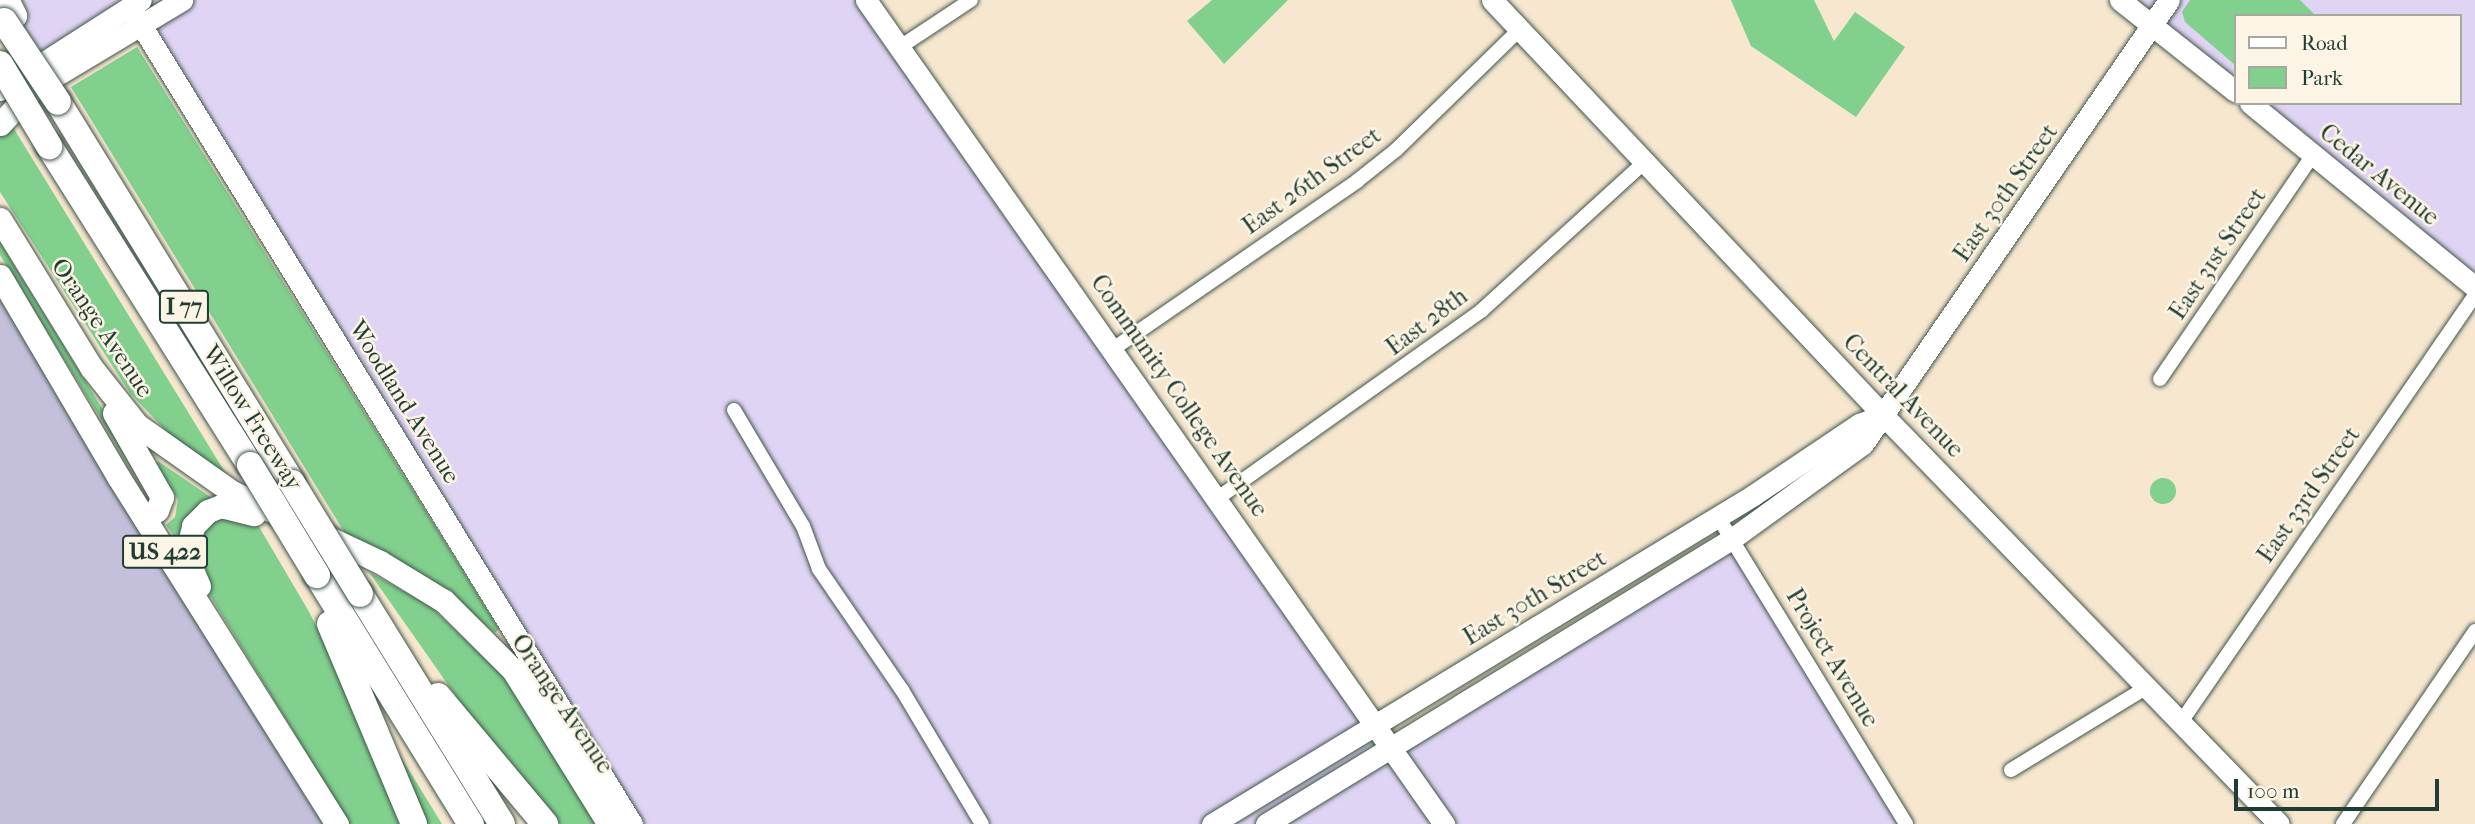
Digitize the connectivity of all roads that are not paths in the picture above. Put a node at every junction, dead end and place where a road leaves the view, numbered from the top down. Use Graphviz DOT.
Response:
graph roads {
  1 [pos="182,0"];
  2 [pos="866,0"];
  3 [pos="971,0"];
  4 [pos="1492,0"];
  5 [pos="2120,0"];
  6 [pos="2169,0"];
  7 [pos="137,11"];
  8 [pos="6,12"];
  9 [pos="2153,23"];
  10 [pos="1520,29"];
  11 [pos="900,47"];
  12 [pos="46,61"];
  13 [pos="0,64"];
  14 [pos="0,79"];
  15 [pos="0,90"];
  16 [pos="32,90"];
  17 [pos="2234,90"];
  18 [pos="2252,105"];
  19 [pos="0,110"];
  20 [pos="0,124"];
  21 [pos="2313,155"];
  22 [pos="1646,161"];
  23 [pos="0,219"];
  24 [pos="0,276"];
  25 [pos="2475,286"];
  26 [pos="2475,295"];
  27 [pos="1113,349"];
  28 [pos="91,368"];
  29 [pos="2160,379"];
  30 [pos="734,410"];
  31 [pos="1883,415"];
  32 [pos="1218,498"];
  33 [pos="1717,517"];
  34 [pos="145,519"];
  35 [pos="317,535"];
  36 [pos="1733,538"];
  37 [pos="308,571"];
  38 [pos="383,631"];
  39 [pos="2475,631"];
  40 [pos="2147,687"];
  41 [pos="2181,722"];
  42 [pos="1375,723"];
  43 [pos="1392,747"];
  44 [pos="299,762"];
  45 [pos="2011,770"];
  46 [pos="337,824"];
  47 [pos="414,824"];
  48 [pos="471,824"];
  49 [pos="502,824"];
  50 [pos="545,824"];
  51 [pos="609,824"];
  52 [pos="632,824"];
  53 [pos="982,824"];
  54 [pos="1212,824"];
  55 [pos="1266,824"];
  56 [pos="1444,824"];
  57 [pos="1906,824"];
  58 [pos="2279,824"];
  59 [pos="2343,824"];
  1 -- 7 [label="street"];
  2 -- 11 [label="street, Community College Avenue"];
  3 -- 11 [label="street"];
  4 -- 10 [label="street, Central Avenue"];
  5 -- 9 [label="street"];
  6 -- 9 [label="street, East 30th Street"];
  7 -- 12 [label="street"];
  7 -- 16 [label="street"];
  7 -- 52 [label="street, Woodland Avenue"];
  8 -- 38 [label="highway, Willow Freeway / I 77, bridge"];
  9 -- 17 [label="street"];
  9 -- 31 [label="street, East 30th Street"];
  10 -- 22 [label="street, Central Avenue"];
  10 -- 27 [label="street, East 26th Street"];
  11 -- 27 [label="street, Community College Avenue"];
  12 -- 14 [label="main road"];
  12 -- 15 [label="street"];
  13 -- 37 [label="highway, bridge"];
  16 -- 19 [label="street"];
  16 -- 20 [label="main road"];
  18 -- 21 [label="street, Cedar Avenue"];
  21 -- 25 [label="street, Cedar Avenue"];
  21 -- 29 [label="street, East 31st Street"];
  22 -- 31 [label="street, Central Avenue"];
  22 -- 32 [label="street, East 28th"];
  23 -- 28 [label="main road, Orange Avenue"];
  24 -- 34 [label="main road, US 422"];
  26 -- 41 [label="street, East 33rd Street"];
  27 -- 32 [label="street, Community College Avenue"];
  28 -- 34 [label="main road"];
  28 -- 35 [label="main road, Orange Avenue"];
  30 -- 53 [label="street"];
  31 -- 33 [label="street, East 30th Street"];
  31 -- 36 [label="street, East 30th Street"];
  31 -- 40 [label="street, Central Avenue"];
  32 -- 42 [label="street, Community College Avenue"];
  33 -- 36 [label="street, Project Avenue"];
  33 -- 42 [label="street, East 30th Street"];
  34 -- 44 [label="main road, US 422"];
  35 -- 44 [label="main road"];
  35 -- 51 [label="main road, Orange Avenue"];
  36 -- 43 [label="street, East 30th Street"];
  36 -- 57 [label="street, Project Avenue"];
  37 -- 47 [label="highway"];
  37 -- 48 [label="highway"];
  38 -- 49 [label="highway, Willow Freeway / I 77"];
  38 -- 50 [label="highway"];
  39 -- 59 [label="street"];
  40 -- 41 [label="street, Central Avenue"];
  40 -- 45 [label="street"];
  41 -- 58 [label="street, Central Avenue"];
  42 -- 43 [label="street, Community College Avenue"];
  42 -- 54 [label="street, East 30th Street"];
  43 -- 55 [label="street, East 30th Street"];
  43 -- 56 [label="street, Community College Avenue"];
  44 -- 46 [label="main road, US 422"];
}
